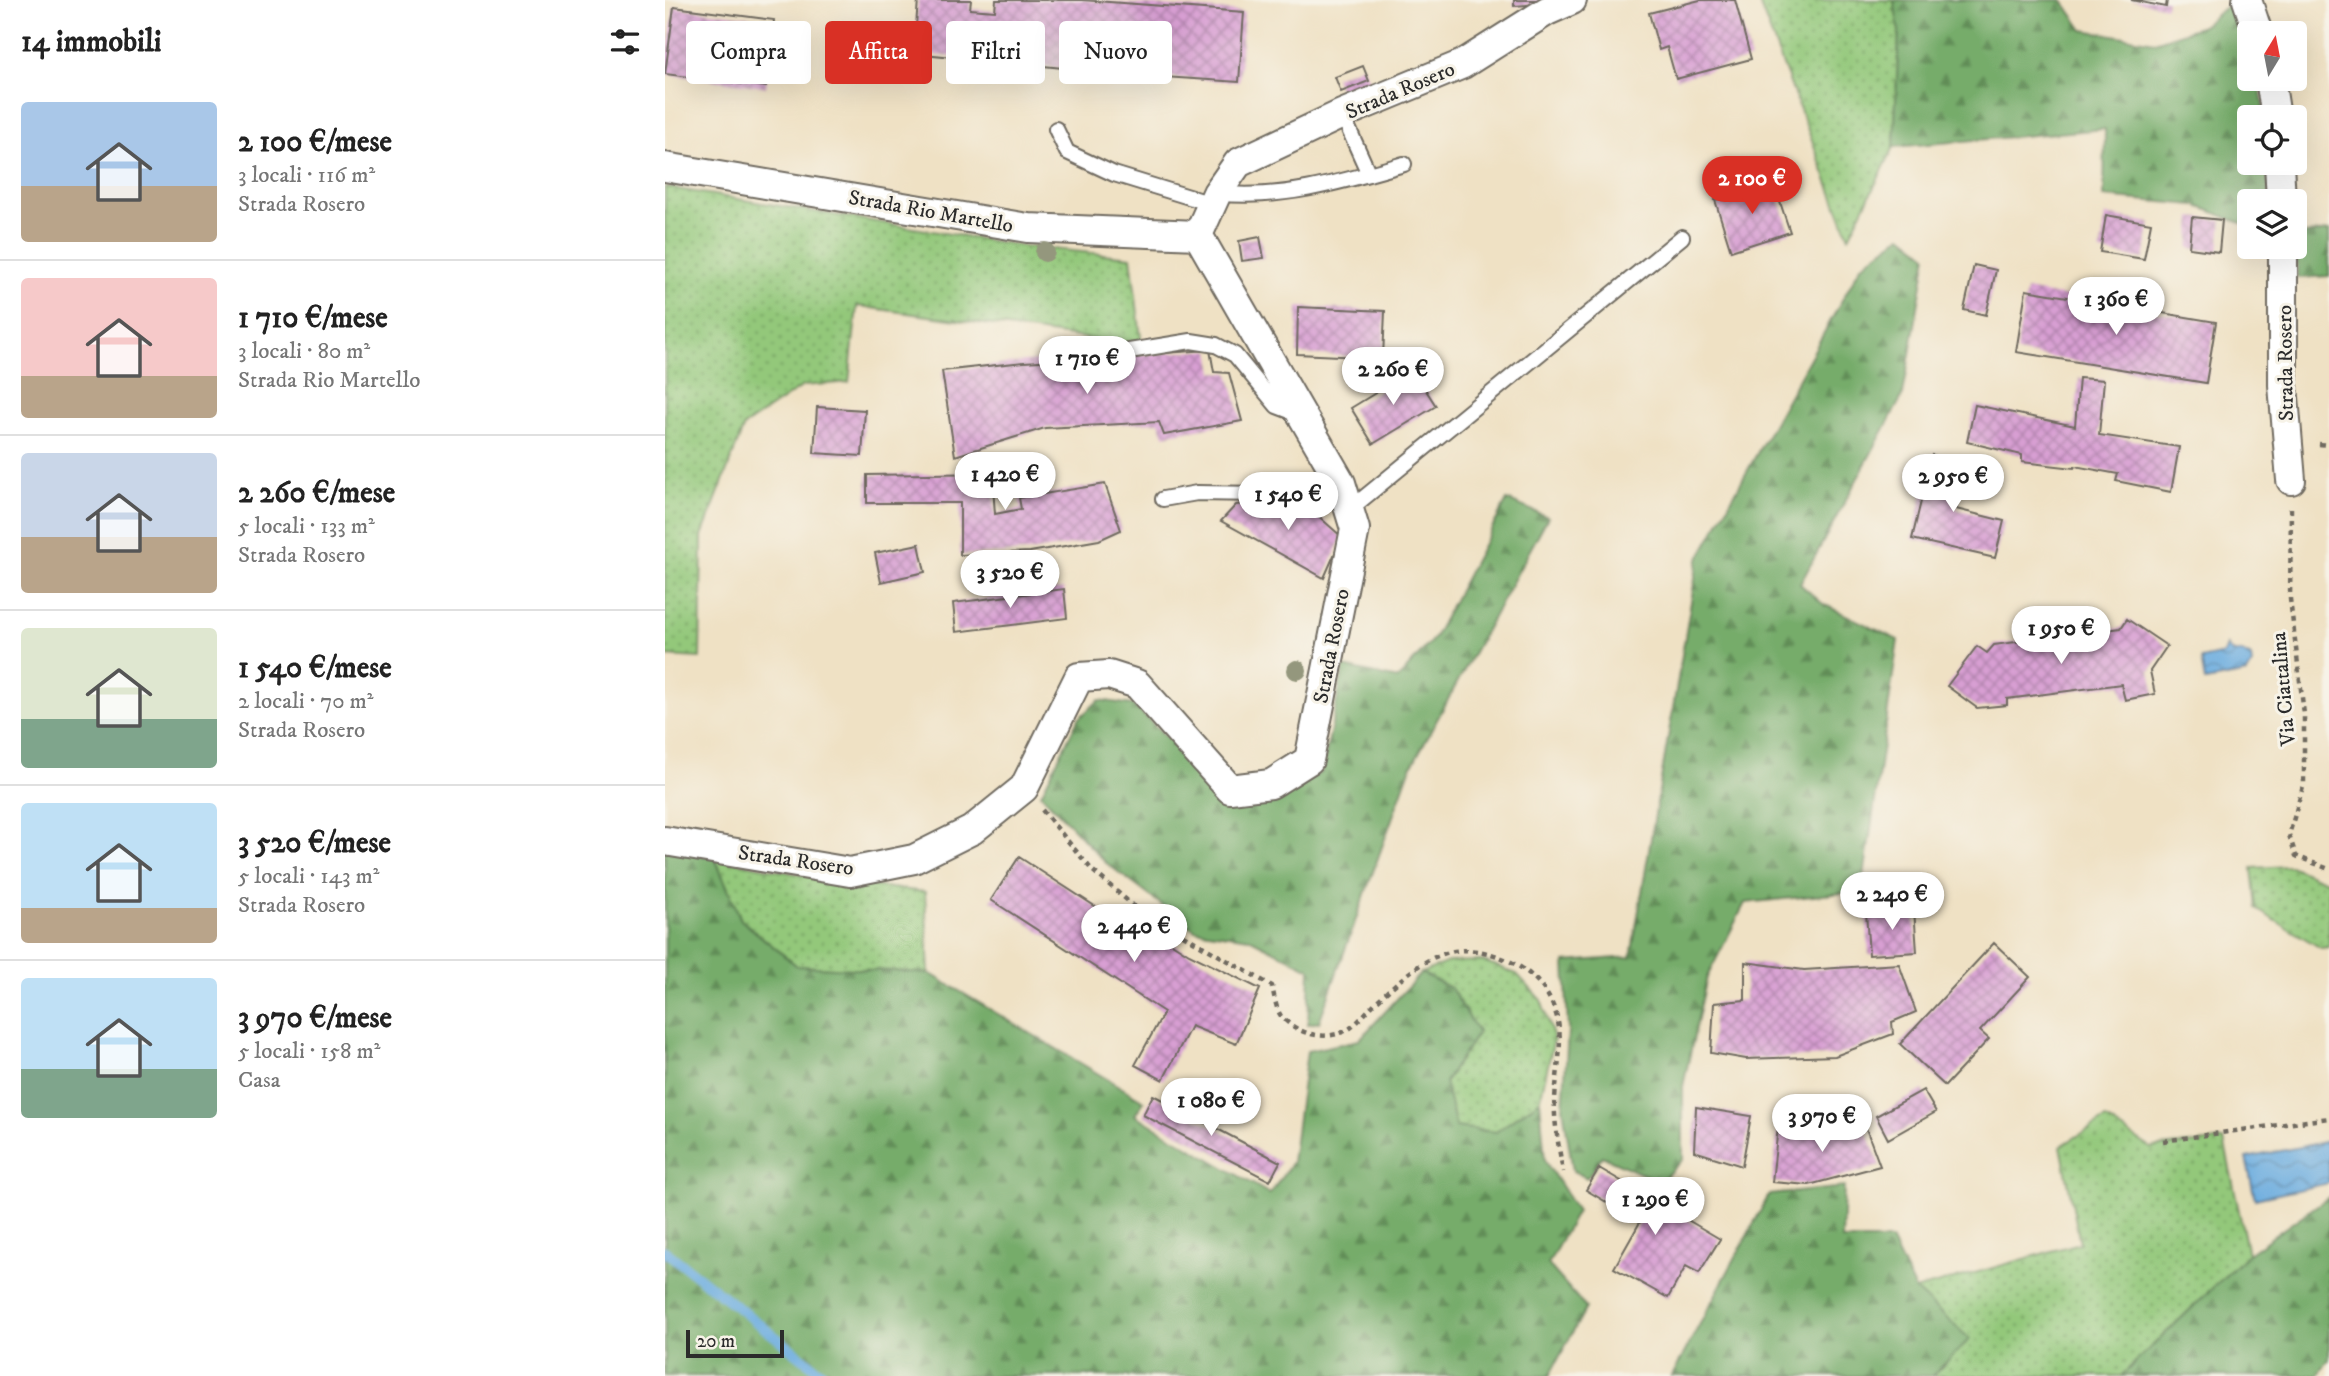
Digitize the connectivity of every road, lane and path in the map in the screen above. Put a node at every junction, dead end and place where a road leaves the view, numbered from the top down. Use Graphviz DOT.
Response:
graph roads {
  1 [pos="1572,0"];
  2 [pos="2248,0"];
  3 [pos="2254,21"];
  4 [pos="1342,114"];
  5 [pos="1056,130"];
  6 [pos="1404,164"];
  7 [pos="665,167"];
  8 [pos="1369,174"];
  9 [pos="1214,199"];
  10 [pos="1198,235"];
  11 [pos="1682,237"];
  12 [pos="2283,259"];
  13 [pos="1082,354"];
  14 [pos="1299,414"];
  15 [pos="2291,480"];
  16 [pos="1341,483"];
  17 [pos="1163,499"];
  18 [pos="1349,510"];
  19 [pos="1024,788"];
  20 [pos="665,841"];
  21 [pos="2329,869"];
  22 [pos="2329,1118"];
  23 [pos="2163,1141"];
  24 [pos="1563,1172"];
  1 -- 4 [label="street, Strada Rosero"];
  2 -- 3 [label="street"];
  4 -- 8 [label="lane"];
  4 -- 9 [label="street, Strada Rosero"];
  5 -- 9 [label="lane"];
  6 -- 8 [label="lane"];
  7 -- 10 [label="street, Strada Rio Martello"];
  8 -- 9 [label="lane"];
  9 -- 10 [label="street, Strada Rosero"];
  10 -- 14 [label="street, Strada Rosero"];
  11 -- 18 [label="lane"];
  12 -- 15 [label="street, Strada Rosero"];
  13 -- 14 [label="lane"];
  14 -- 16 [label="street, Strada Rosero"];
  15 -- 21 [label="path, Via Ciattalina"];
  16 -- 17 [label="lane"];
  16 -- 18 [label="street, Strada Rosero"];
  18 -- 19 [label="street, Strada Rosero"];
  19 -- 20 [label="street, Strada Rosero"];
  19 -- 24 [label="path"];
  22 -- 23 [label="path"];
}
